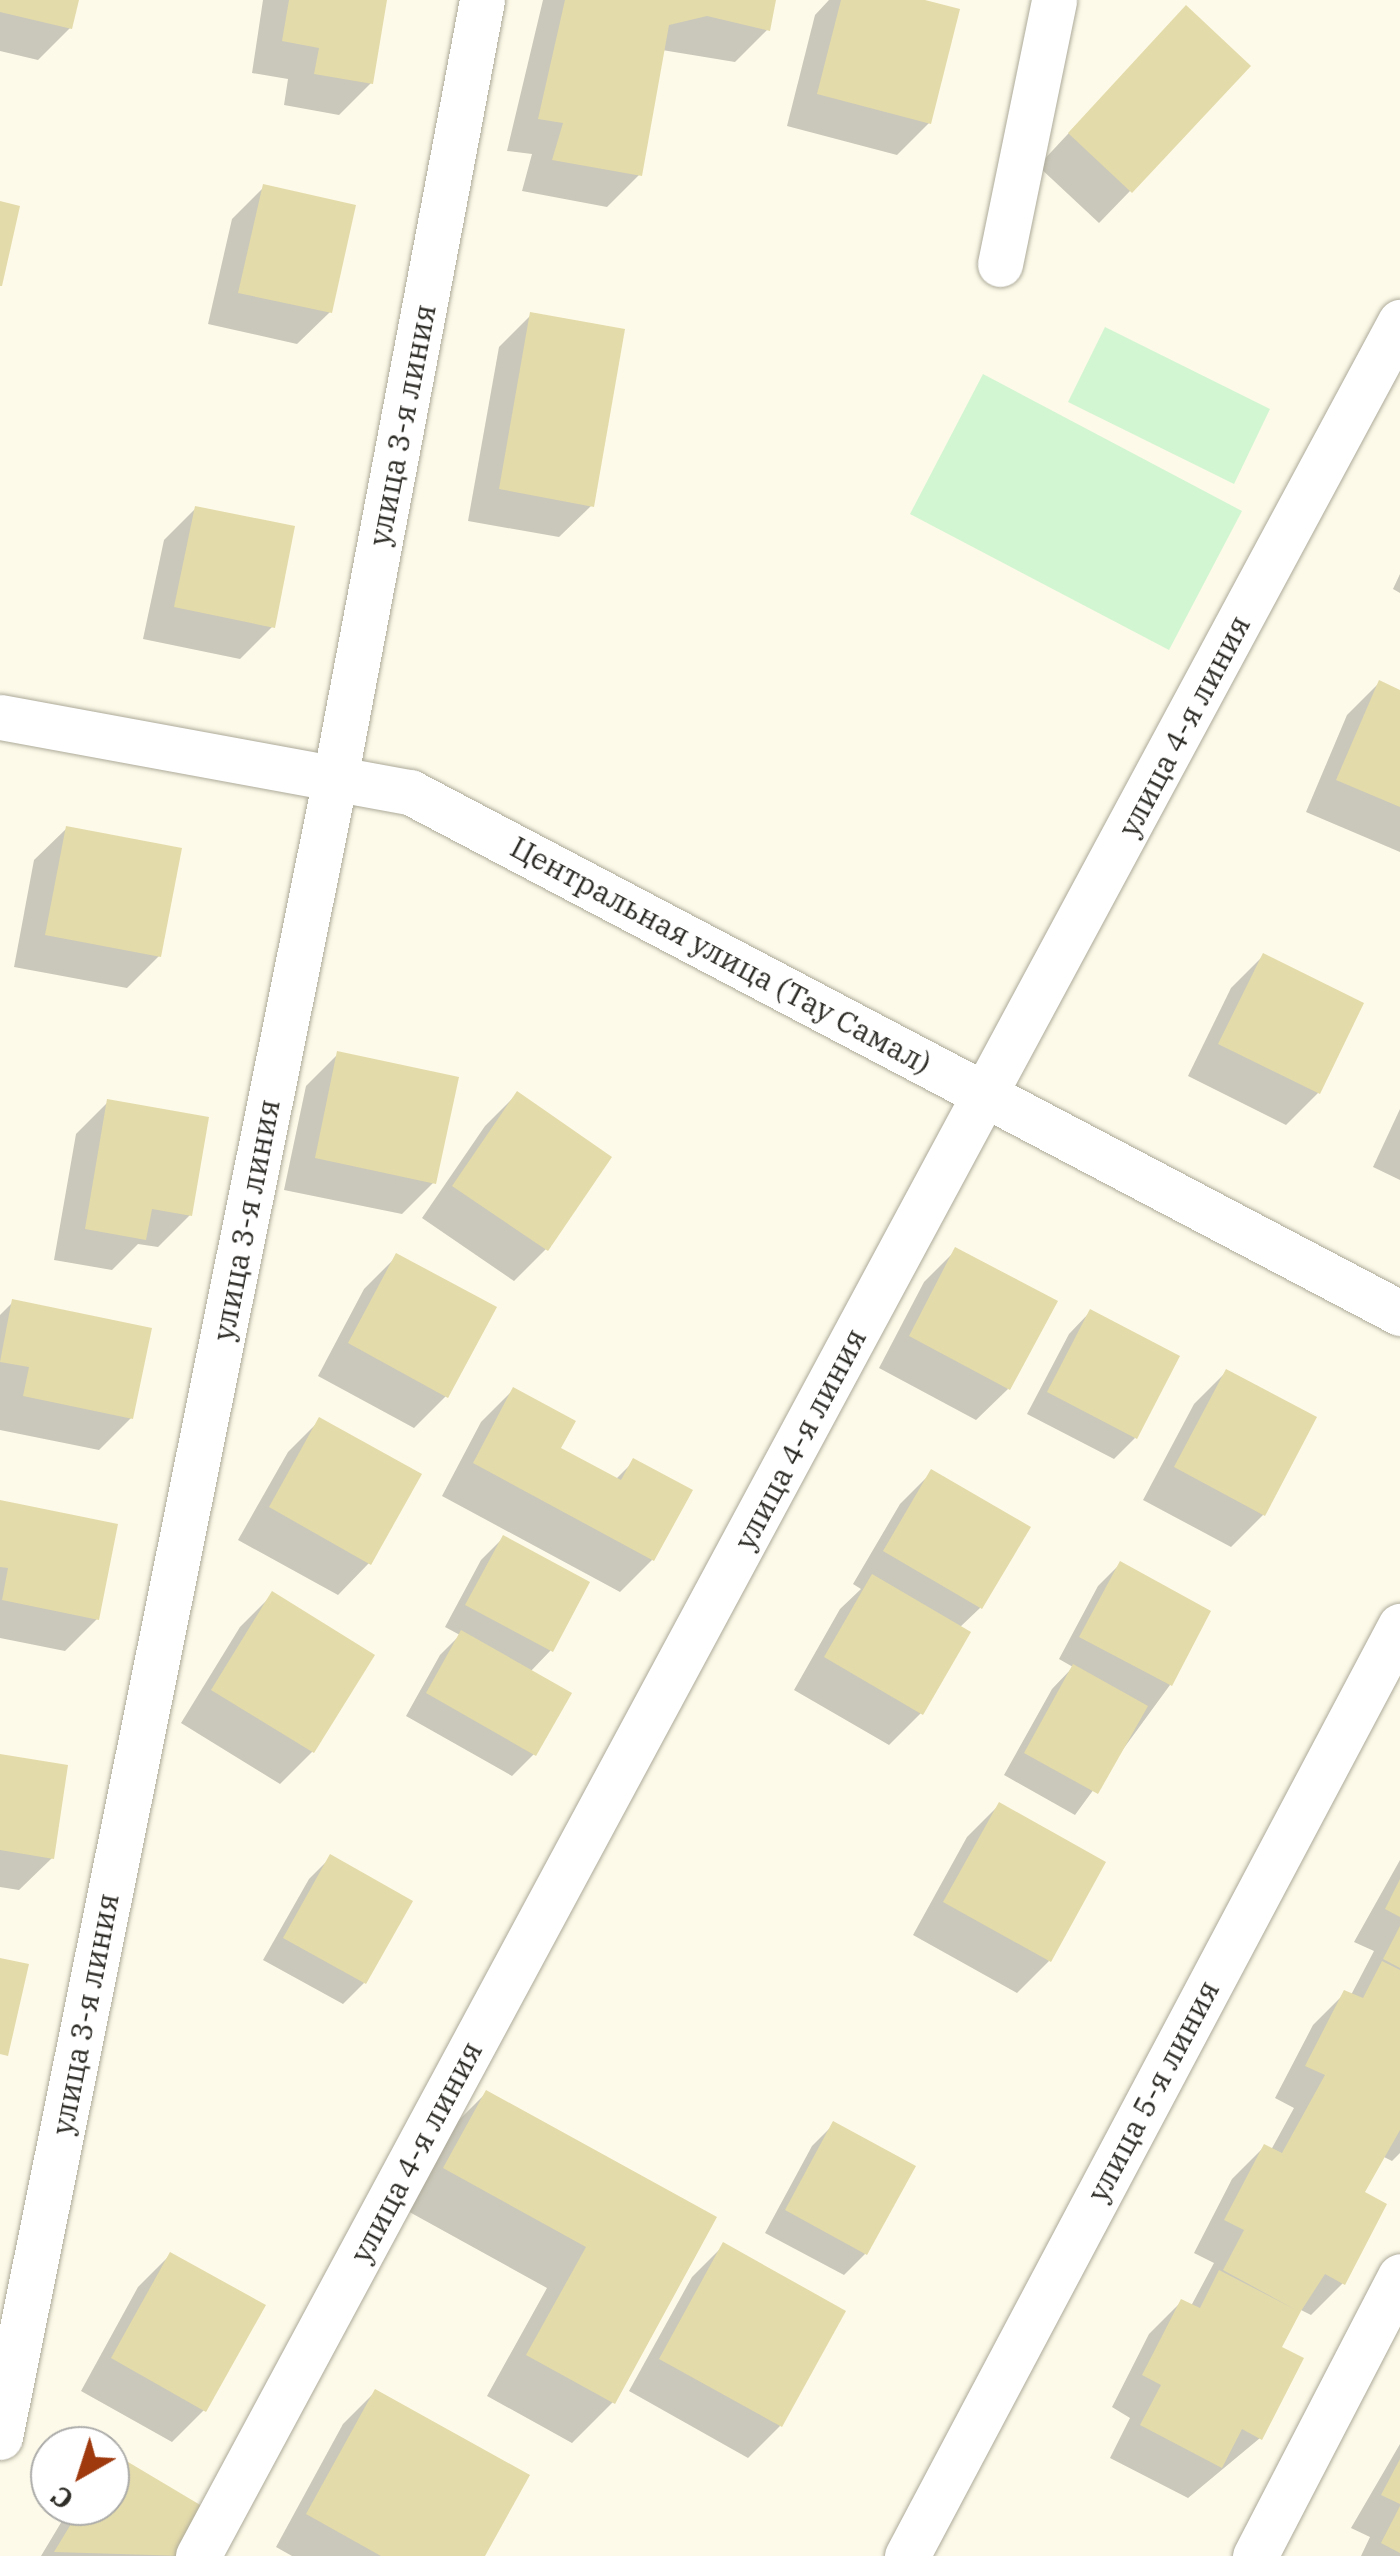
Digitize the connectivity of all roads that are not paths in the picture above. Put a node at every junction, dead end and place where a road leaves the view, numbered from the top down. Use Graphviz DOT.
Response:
graph roads {
  1 [pos="482,0"];
  2 [pos="1054,0"];
  3 [pos="1000,264"];
  4 [pos="1400,322"];
  5 [pos="0,717"];
  6 [pos="334,779"];
  7 [pos="986,1095"];
  8 [pos="1400,1313"];
  9 [pos="1400,1626"];
  10 [pos="1400,2276"];
  11 [pos="0,2437"];
  12 [pos="198,2556"];
  13 [pos="907,2556"];
  14 [pos="1255,2556"];
  1 -- 6 [label="street, улица 3-я линия"];
  2 -- 3 [label="street"];
  4 -- 7 [label="street, улица 4-я линия"];
  5 -- 6 [label="street, Центральная улица (Тау Самал)"];
  6 -- 7 [label="street, Центральная улица (Тау Самал)"];
  6 -- 11 [label="street, улица 3-я линия"];
  7 -- 8 [label="street, Центральная улица (Тау Самал)"];
  7 -- 12 [label="street, улица 4-я линия"];
  9 -- 13 [label="street, улица 5-я линия"];
  10 -- 14 [label="street"];
}
